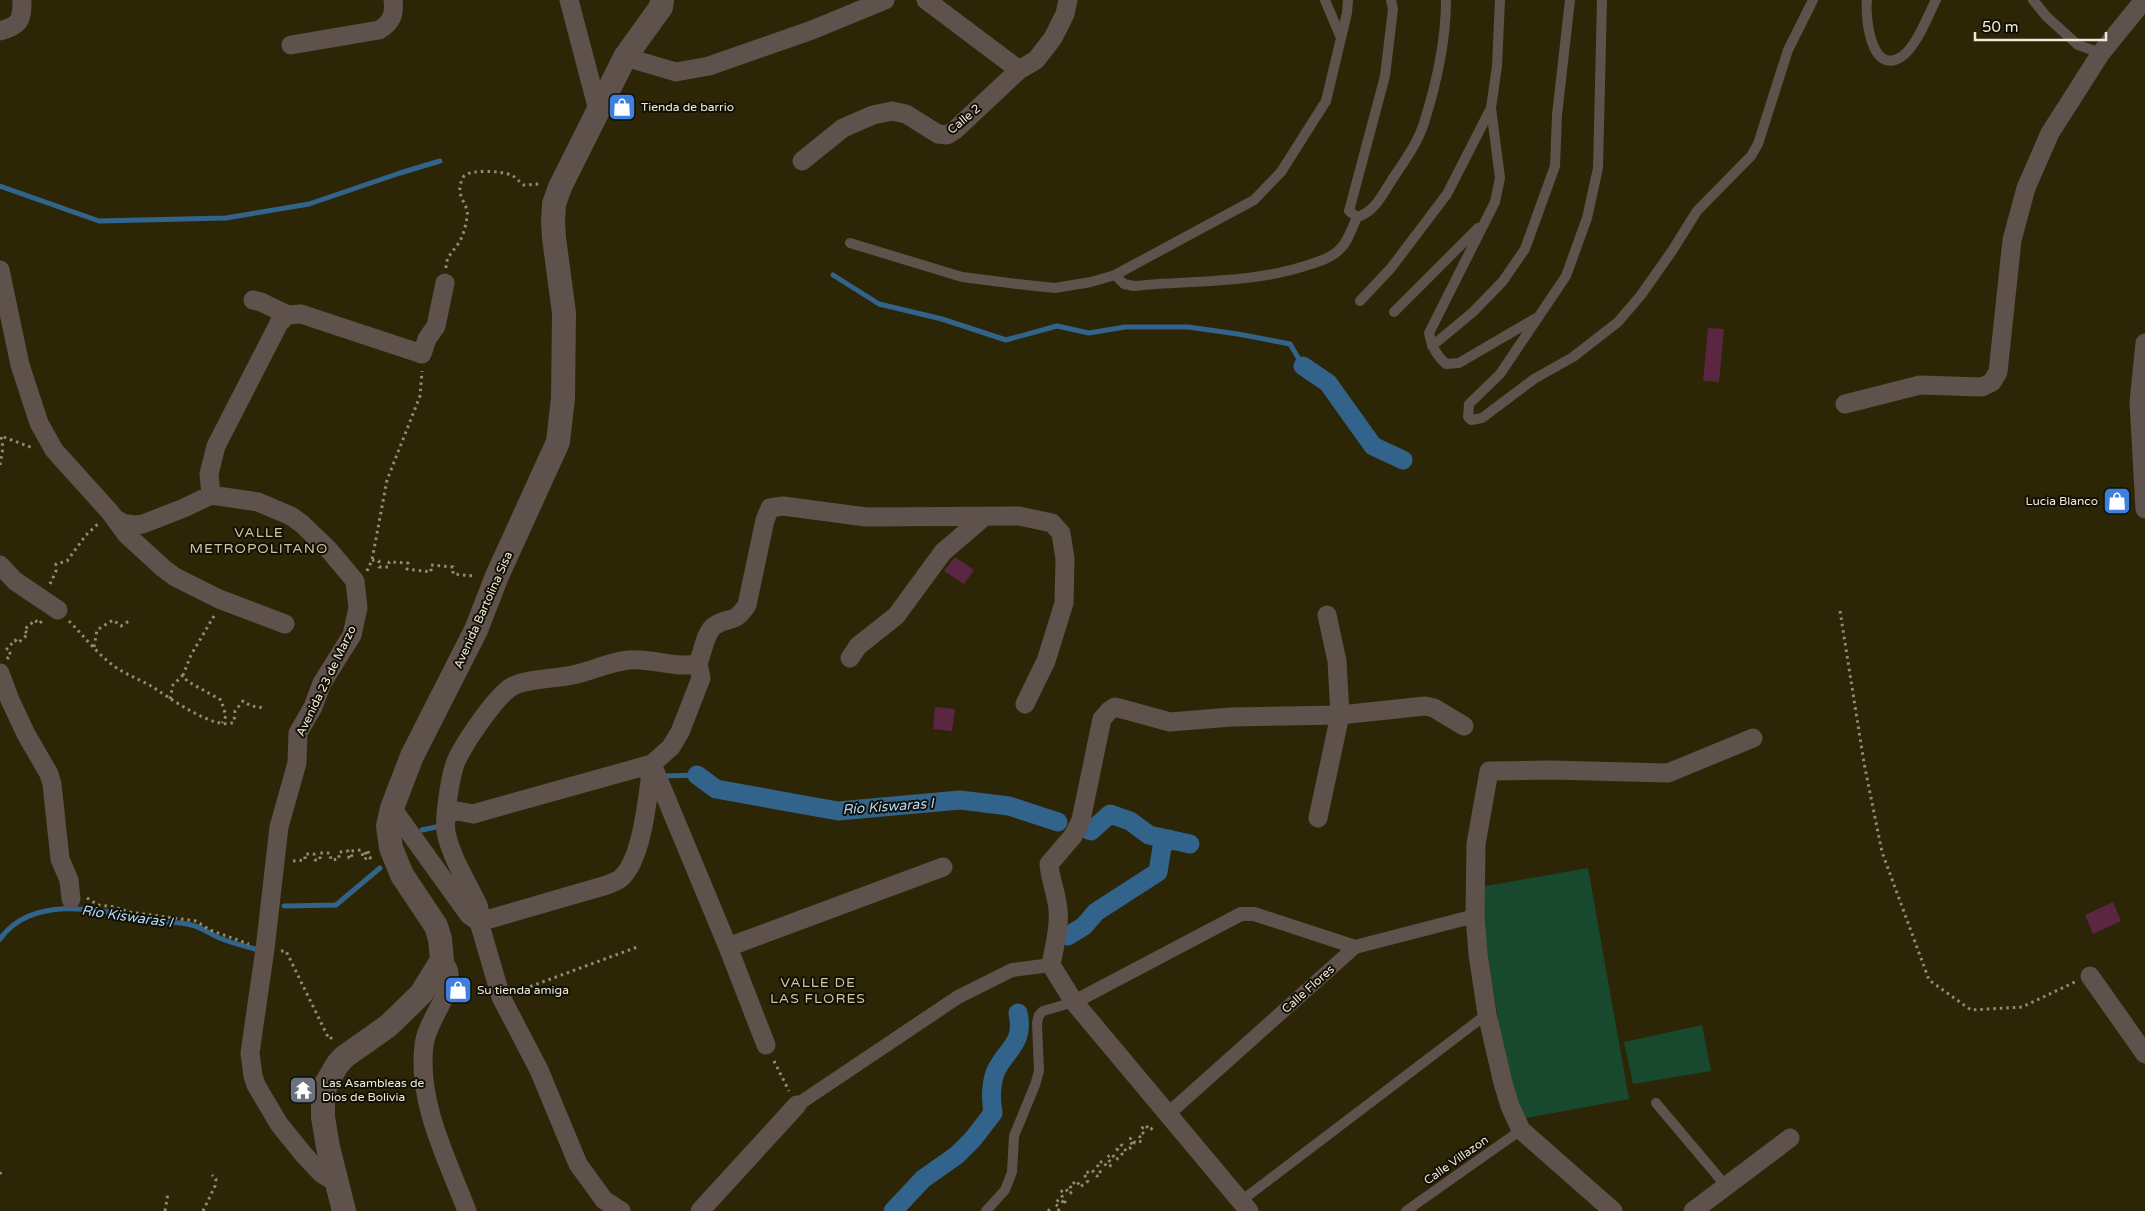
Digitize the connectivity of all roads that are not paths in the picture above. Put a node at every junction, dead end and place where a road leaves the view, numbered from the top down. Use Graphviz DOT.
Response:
graph roads {
  1 [pos="22,0"];
  2 [pos="394,0"];
  3 [pos="569,0"];
  4 [pos="662,0"];
  5 [pos="885,0"];
  6 [pos="926,0"];
  7 [pos="1068,0"];
  8 [pos="1325,0"];
  9 [pos="1348,0"];
  10 [pos="1391,0"];
  11 [pos="1446,0"];
  12 [pos="1500,0"];
  13 [pos="1570,0"];
  14 [pos="1602,0"];
  15 [pos="1813,0"];
  16 [pos="1867,0"];
  17 [pos="1936,0"];
  18 [pos="2034,0"];
  19 [pos="2144,0"];
  20 [pos="0,31"];
  21 [pos="1342,38"];
  22 [pos="291,45"];
  23 [pos="2102,54"];
  24 [pos="625,56"];
  25 [pos="1019,70"];
  26 [pos="1491,108"];
  27 [pos="598,110"];
  28 [pos="802,162"];
  29 [pos="1357,217"];
  30 [pos="1485,222"];
  31 [pos="850,243"];
  32 [pos="0,270"];
  33 [pos="1114,275"];
  34 [pos="445,283"];
  35 [pos="253,300"];
  36 [pos="1360,301"];
  37 [pos="1394,312"];
  38 [pos="288,315"];
  39 [pos="1539,317"];
  40 [pos="2145,342"];
  41 [pos="1432,346"];
  42 [pos="1844,404"];
  43 [pos="2143,452"];
  44 [pos="211,494"];
  45 [pos="2145,509"];
  46 [pos="112,515"];
  47 [pos="985,516"];
  48 [pos="0,565"];
  49 [pos="50,610"];
  50 [pos="1327,616"];
  51 [pos="285,624"];
  52 [pos="850,658"];
  53 [pos="698,663"];
  54 [pos="2,668"];
  55 [pos="1025,704"];
  56 [pos="1340,715"];
  57 [pos="1464,726"];
  58 [pos="1752,738"];
  59 [pos="652,764"];
  60 [pos="392,808"];
  61 [pos="447,809"];
  62 [pos="1318,818"];
  63 [pos="944,867"];
  64 [pos="71,899"];
  65 [pos="1476,916"];
  66 [pos="479,922"];
  67 [pos="728,947"];
  68 [pos="1355,947"];
  69 [pos="442,960"];
  70 [pos="1051,965"];
  71 [pos="2090,976"];
  72 [pos="1074,1002"];
  73 [pos="1487,1014"];
  74 [pos="766,1045"];
  75 [pos="2145,1054"];
  76 [pos="1656,1103"];
  77 [pos="796,1105"];
  78 [pos="1165,1112"];
  79 [pos="1521,1130"];
  80 [pos="1790,1138"];
  81 [pos="336,1182"];
  82 [pos="1726,1186"];
  83 [pos="1245,1206"];
  84 [pos="344,1211"];
  85 [pos="467,1211"];
  86 [pos="621,1211"];
  87 [pos="700,1211"];
  88 [pos="986,1211"];
  89 [pos="1406,1211"];
  90 [pos="1612,1211"];
  91 [pos="1693,1211"];
  1 -- 20 [label="street"];
  2 -- 22 [label="street"];
  3 -- 27 [label="street"];
  4 -- 24 [label="street, Avenida Bartolina Sisa"];
  5 -- 24 [label="street"];
  6 -- 25 [label="street"];
  7 -- 25 [label="street"];
  8 -- 21 [label="lane"];
  9 -- 21 [label="lane"];
  10 -- 29 [label="lane"];
  11 -- 29 [label="lane"];
  12 -- 26 [label="lane"];
  13 -- 41 [label="lane"];
  14 -- 39 [label="lane"];
  15 -- 39 [label="lane"];
  16 -- 17 [label="lane"];
  18 -- 23 [label="lane"];
  19 -- 23 [label="street"];
  21 -- 33 [label="lane"];
  23 -- 42 [label="street"];
  24 -- 27 [label="street, Avenida Bartolina Sisa"];
  25 -- 28 [label="street, Calle 2"];
  26 -- 30 [label="lane"];
  26 -- 36 [label="lane"];
  27 -- 60 [label="street, Avenida Bartolina Sisa"];
  29 -- 33 [label="lane"];
  30 -- 37 [label="lane"];
  30 -- 41 [label="lane"];
  31 -- 33 [label="lane"];
  32 -- 46 [label="street"];
  34 -- 38 [label="street"];
  35 -- 38 [label="street"];
  38 -- 44 [label="street"];
  39 -- 41 [label="lane"];
  40 -- 43 [label="street"];
  43 -- 45 [label="street"];
  44 -- 46 [label="street"];
  44 -- 81 [label="street, Avenida 23 de Marzo"];
  46 -- 51 [label="street"];
  47 -- 52 [label="street"];
  47 -- 53 [label="street"];
  47 -- 55 [label="street"];
  48 -- 49 [label="street"];
  50 -- 56 [label="street"];
  53 -- 59 [label="street"];
  53 -- 61 [label="street"];
  54 -- 64 [label="street"];
  56 -- 57 [label="street"];
  56 -- 62 [label="street"];
  56 -- 70 [label="street"];
  58 -- 65 [label="street"];
  59 -- 61 [label="street"];
  59 -- 66 [label="street"];
  59 -- 67 [label="street"];
  60 -- 66 [label="street"];
  60 -- 69 [label="street, Avenida Bartolina Sisa"];
  61 -- 66 [label="street"];
  63 -- 67 [label="street"];
  65 -- 68 [label="street, Calle Flores"];
  65 -- 73 [label="street"];
  66 -- 86 [label="street"];
  67 -- 74 [label="street"];
  68 -- 72 [label="street"];
  68 -- 78 [label="street, Calle Flores"];
  69 -- 81 [label="street"];
  69 -- 85 [label="street"];
  70 -- 72 [label="street"];
  70 -- 77 [label="street"];
  71 -- 75 [label="street"];
  72 -- 78 [label="street"];
  72 -- 88 [label="lane"];
  73 -- 79 [label="street"];
  73 -- 83 [label="lane"];
  76 -- 82 [label="lane"];
  77 -- 87 [label="street"];
  78 -- 83 [label="street"];
  79 -- 89 [label="lane, Calle Villazon"];
  79 -- 90 [label="street"];
  80 -- 82 [label="street"];
  81 -- 84 [label="street"];
  82 -- 91 [label="street"];
}
